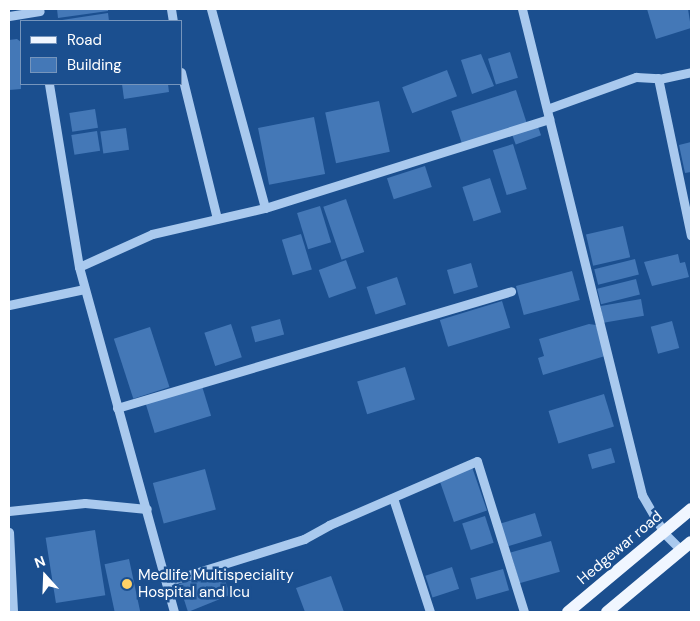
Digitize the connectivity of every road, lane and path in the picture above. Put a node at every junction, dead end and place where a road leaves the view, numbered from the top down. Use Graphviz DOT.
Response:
graph roads {
  1 [pos="215,9"];
  2 [pos="522,9"];
  3 [pos="40,10"];
  4 [pos="9,16"];
  5 [pos="691,72"];
  6 [pos="182,76"];
  7 [pos="659,79"];
  8 [pos="49,85"];
  9 [pos="547,109"];
  10 [pos="549,119"];
  11 [pos="265,208"];
  12 [pos="217,219"];
  13 [pos="691,236"];
  14 [pos="78,267"];
  15 [pos="84,289"];
  16 [pos="511,291"];
  17 [pos="9,305"];
  18 [pos="117,408"];
  19 [pos="393,498"];
  20 [pos="147,509"];
  21 [pos="691,509"];
  22 [pos="9,511"];
  23 [pos="9,532"];
  24 [pos="664,533"];
  25 [pos="686,546"];
  26 [pos="166,582"];
  27 [pos="13,612"];
  28 [pos="174,612"];
  29 [pos="430,612"];
  30 [pos="524,612"];
  31 [pos="568,612"];
  32 [pos="607,612"];
  1 -- 11 [label="street"];
  2 -- 9 [label="street"];
  3 -- 4 [label="street"];
  5 -- 7 [label="street"];
  6 -- 12 [label="street"];
  7 -- 9 [label="street"];
  7 -- 13 [label="street"];
  8 -- 14 [label="street"];
  9 -- 10 [label="street"];
  10 -- 11 [label="street"];
  10 -- 24 [label="street"];
  11 -- 12 [label="street"];
  12 -- 14 [label="street"];
  14 -- 15 [label="street"];
  15 -- 17 [label="street"];
  15 -- 18 [label="street"];
  16 -- 18 [label="street"];
  18 -- 20 [label="street"];
  19 -- 26 [label="street"];
  19 -- 29 [label="street"];
  19 -- 30 [label="street"];
  20 -- 22 [label="street"];
  20 -- 26 [label="street"];
  21 -- 24 [label="main road, Hedgewar road"];
  23 -- 27 [label="street"];
  24 -- 25 [label="street"];
  24 -- 31 [label="main road, Hedgewar road"];
  25 -- 32 [label="main road"];
  26 -- 28 [label="street"];
}
